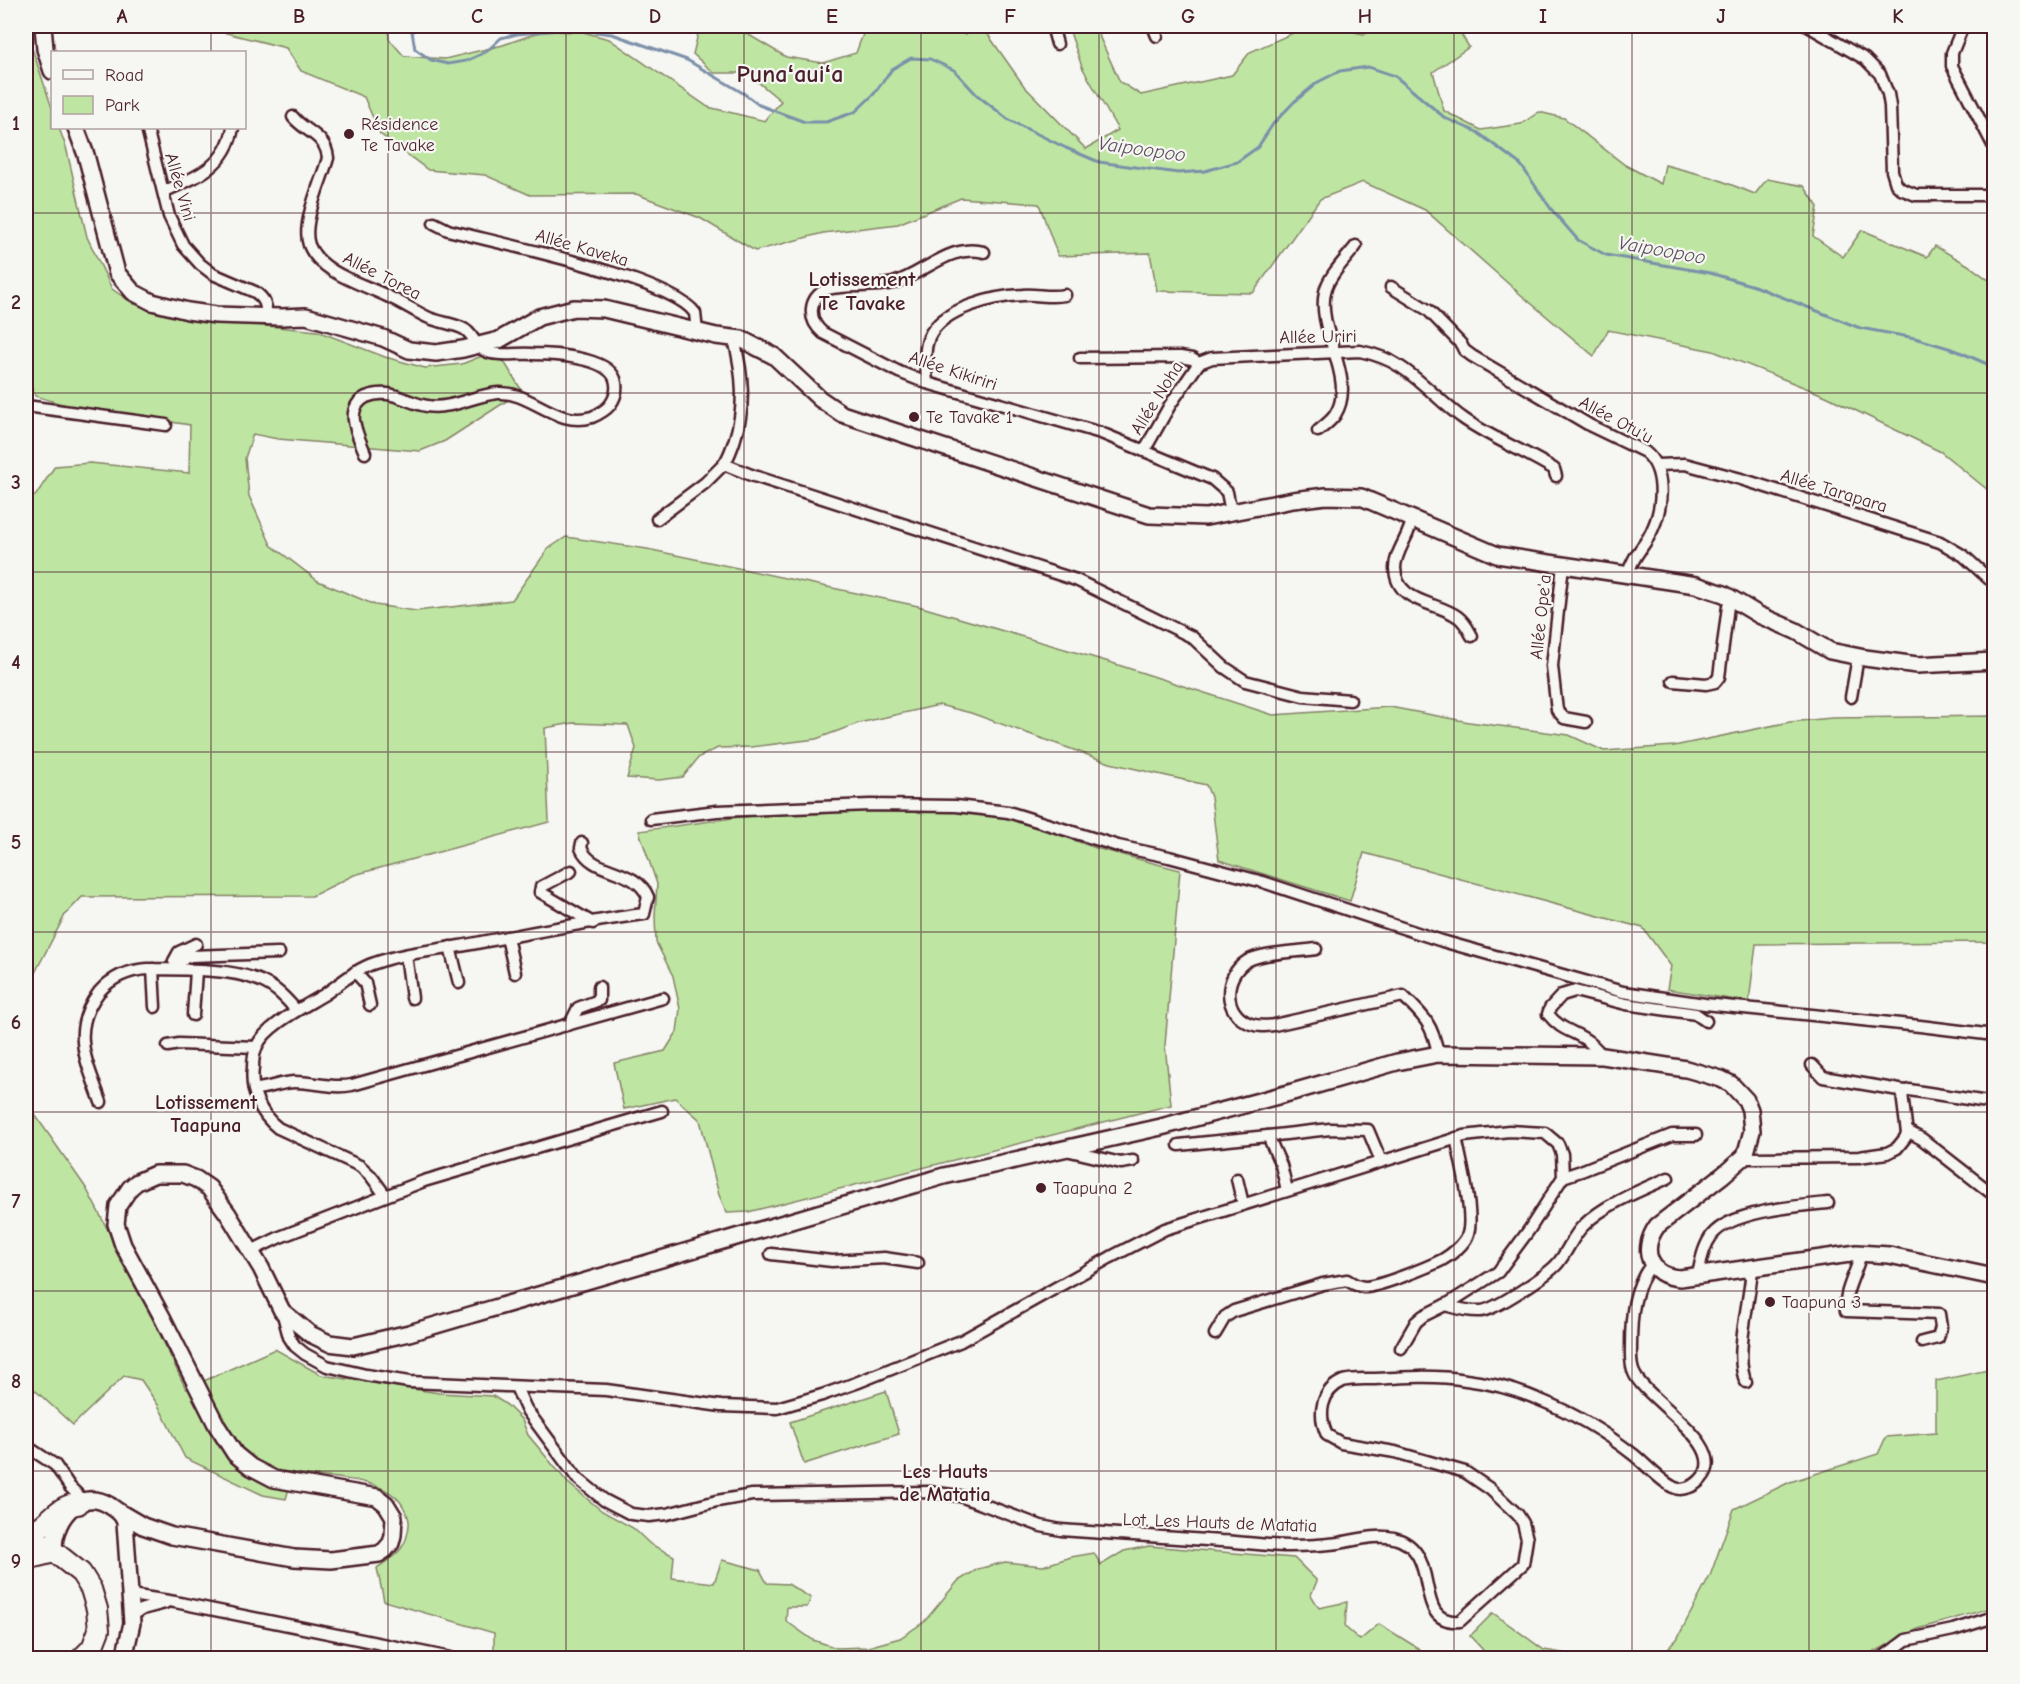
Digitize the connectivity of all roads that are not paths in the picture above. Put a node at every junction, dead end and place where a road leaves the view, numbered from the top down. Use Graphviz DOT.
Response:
graph roads {
  1 [pos="43,26"];
  2 [pos="1052,26"];
  3 [pos="1808,26"];
  4 [pos="1963,26"];
  5 [pos="1057,44"];
  6 [pos="51,68"];
  7 [pos="293,117"];
  8 [pos="76,129"];
  9 [pos="147,129"];
  10 [pos="233,129"];
  11 [pos="1995,147"];
  12 [pos="1995,189"];
  13 [pos="165,191"];
  14 [pos="434,222"];
  15 [pos="1356,246"];
  16 [pos="984,252"];
  17 [pos="1391,287"];
  18 [pos="1065,295"];
  19 [pos="266,317"];
  20 [pos="697,332"];
  21 [pos="734,339"];
  22 [pos="476,346"];
  23 [pos="1333,353"];
  24 [pos="1080,358"];
  25 [pos="1199,363"];
  26 [pos="927,383"];
  27 [pos="26,403"];
  28 [pos="166,425"];
  29 [pos="1318,431"];
  30 [pos="1144,451"];
  31 [pos="365,453"];
  32 [pos="724,464"];
  33 [pos="1657,465"];
  34 [pos="1556,476"];
  35 [pos="1231,512"];
  36 [pos="657,519"];
  37 [pos="1412,519"];
  38 [pos="1563,565"];
  39 [pos="1628,574"];
  40 [pos="1989,579"];
  41 [pos="1731,598"];
  42 [pos="1472,636"];
  43 [pos="1858,657"];
  44 [pos="1995,662"];
  45 [pos="1672,681"];
  46 [pos="1851,697"];
  47 [pos="1350,700"];
  48 [pos="1586,722"];
  49 [pos="651,819"];
  50 [pos="582,843"];
  51 [pos="572,871"];
  52 [pos="593,923"];
  53 [pos="507,937"];
  54 [pos="196,944"];
  55 [pos="450,947"];
  56 [pos="1316,950"];
  57 [pos="279,953"];
  58 [pos="406,955"];
  59 [pos="179,968"];
  60 [pos="153,969"];
  61 [pos="196,971"];
  62 [pos="355,972"];
  63 [pos="515,973"];
  64 [pos="459,983"];
  65 [pos="599,987"];
  66 [pos="412,998"];
  67 [pos="663,998"];
  68 [pos="1705,1004"];
  69 [pos="370,1005"];
  70 [pos="155,1007"];
  71 [pos="296,1010"];
  72 [pos="193,1015"];
  73 [pos="570,1023"];
  74 [pos="1995,1035"];
  75 [pos="168,1046"];
  76 [pos="256,1047"];
  77 [pos="1438,1054"];
  78 [pos="1603,1056"];
  79 [pos="1812,1065"];
  80 [pos="254,1089"];
  81 [pos="1905,1091"];
  82 [pos="102,1102"];
  83 [pos="1995,1103"];
  84 [pos="662,1111"];
  85 [pos="1906,1131"];
  86 [pos="1696,1135"];
  87 [pos="1268,1136"];
  88 [pos="1456,1138"];
  89 [pos="1179,1145"];
  90 [pos="1063,1149"];
  91 [pos="1745,1156"];
  92 [pos="1133,1161"];
  93 [pos="1381,1161"];
  94 [pos="1563,1177"];
  95 [pos="1668,1178"];
  96 [pos="1237,1179"];
  97 [pos="1287,1190"];
  98 [pos="1990,1192"];
  99 [pos="385,1195"];
  100 [pos="1828,1203"];
  101 [pos="1243,1204"];
  102 [pos="251,1251"];
  103 [pos="1861,1253"];
  104 [pos="771,1254"];
  105 [pos="918,1263"];
  106 [pos="1652,1264"];
  107 [pos="1752,1267"];
  108 [pos="1698,1275"];
  109 [pos="1995,1277"];
  110 [pos="1445,1305"];
  111 [pos="282,1311"];
  112 [pos="1215,1334"];
  113 [pos="1922,1342"];
  114 [pos="1401,1348"];
  115 [pos="1746,1382"];
  116 [pos="516,1387"];
  117 [pos="26,1446"];
  118 [pos="81,1503"];
  119 [pos="119,1512"];
  120 [pos="26,1536"];
  121 [pos="54,1552"];
  122 [pos="26,1559"];
  123 [pos="131,1595"];
  124 [pos="175,1602"];
  125 [pos="132,1616"];
  126 [pos="1995,1617"];
  127 [pos="82,1659"];
  128 [pos="124,1659"];
  129 [pos="451,1659"];
  130 [pos="1882,1659"];
  1 -- 6 [label="main road"];
  2 -- 5 [label="street"];
  3 -- 12 [label="street"];
  4 -- 11 [label="street"];
  7 -- 22 [label="street, Allée Torea"];
  8 -- 19 [label="main road"];
  9 -- 13 [label="street, Allée Vini"];
  10 -- 13 [label="street"];
  13 -- 19 [label="street, Allée Vini"];
  14 -- 20 [label="street, Allée Kaveka"];
  15 -- 23 [label="street"];
  16 -- 26 [label="street, Allée Kikiriri"];
  17 -- 33 [label="street, Allée Otu'u"];
  18 -- 26 [label="street"];
  19 -- 22 [label="main road"];
  20 -- 21 [label="main road"];
  20 -- 22 [label="main road"];
  21 -- 32 [label="street"];
  21 -- 35 [label="main road"];
  22 -- 31 [label="street"];
  23 -- 25 [label="street, Allée Uriri"];
  23 -- 29 [label="street"];
  23 -- 34 [label="street, Allée Uriri"];
  24 -- 25 [label="street, Allée Uriri"];
  25 -- 30 [label="street, Allée Noha"];
  26 -- 30 [label="street, Allée Kikiriri"];
  27 -- 28 [label="street"];
  30 -- 35 [label="street, Allée Kikiriri"];
  32 -- 36 [label="street"];
  32 -- 47 [label="street"];
  33 -- 39 [label="street, Allée Otu'u"];
  33 -- 40 [label="street, Allée Tarapara"];
  35 -- 37 [label="main road"];
  37 -- 38 [label="main road"];
  37 -- 42 [label="street"];
  38 -- 39 [label="main road"];
  38 -- 48 [label="street, Allée Ope'a"];
  39 -- 41 [label="main road"];
  41 -- 43 [label="main road"];
  41 -- 45 [label="street"];
  43 -- 44 [label="main road"];
  43 -- 46 [label="street"];
  49 -- 68 [label="street"];
  50 -- 52 [label="street"];
  51 -- 52 [label="street"];
  52 -- 53 [label="street"];
  53 -- 55 [label="street"];
  53 -- 63 [label="street"];
  54 -- 59 [label="street"];
  55 -- 58 [label="street"];
  55 -- 64 [label="street"];
  56 -- 77 [label="street"];
  57 -- 59 [label="street"];
  58 -- 62 [label="street"];
  58 -- 66 [label="street"];
  59 -- 60 [label="street"];
  59 -- 61 [label="street"];
  60 -- 70 [label="street"];
  60 -- 82 [label="street"];
  61 -- 71 [label="street"];
  61 -- 72 [label="street"];
  62 -- 69 [label="street"];
  62 -- 71 [label="street"];
  65 -- 73 [label="street"];
  67 -- 73 [label="street"];
  68 -- 74 [label="street"];
  68 -- 78 [label="street"];
  71 -- 76 [label="street"];
  73 -- 80 [label="street"];
  75 -- 76 [label="street"];
  76 -- 80 [label="street"];
  77 -- 78 [label="main road"];
  77 -- 90 [label="main road"];
  78 -- 91 [label="main road"];
  79 -- 81 [label="street"];
  80 -- 99 [label="street"];
  81 -- 83 [label="street"];
  81 -- 85 [label="street"];
  84 -- 99 [label="street"];
  85 -- 91 [label="street"];
  85 -- 98 [label="street"];
  86 -- 94 [label="street"];
  87 -- 89 [label="street"];
  87 -- 93 [label="street"];
  87 -- 97 [label="street"];
  88 -- 93 [label="street"];
  88 -- 94 [label="street"];
  88 -- 112 [label="street"];
  90 -- 92 [label="street"];
  90 -- 111 [label="main road"];
  91 -- 106 [label="main road"];
  93 -- 97 [label="street"];
  94 -- 110 [label="street"];
  95 -- 110 [label="street"];
  96 -- 101 [label="street"];
  97 -- 101 [label="street"];
  99 -- 102 [label="street"];
  100 -- 108 [label="street"];
  101 -- 116 [label="street"];
  102 -- 111 [label="main road"];
  102 -- 119 [label="main road"];
  103 -- 107 [label="main road"];
  103 -- 109 [label="main road"];
  103 -- 113 [label="street"];
  104 -- 105 [label="street"];
  106 -- 108 [label="main road"];
  106 -- 116 [label="street, Lot. Les Hauts de Matatia"];
  107 -- 108 [label="main road"];
  107 -- 115 [label="street"];
  110 -- 114 [label="street"];
  111 -- 116 [label="street"];
  117 -- 118 [label="street"];
  118 -- 119 [label="main road"];
  118 -- 120 [label="highway"];
  118 -- 121 [label="main road"];
  119 -- 123 [label="main road"];
  120 -- 121 [label="highway"];
  121 -- 122 [label="highway"];
  121 -- 127 [label="highway"];
  123 -- 124 [label="street"];
  123 -- 125 [label="main road"];
  124 -- 125 [label="street"];
  124 -- 129 [label="street"];
  125 -- 128 [label="main road"];
  126 -- 130 [label="street"];
}
